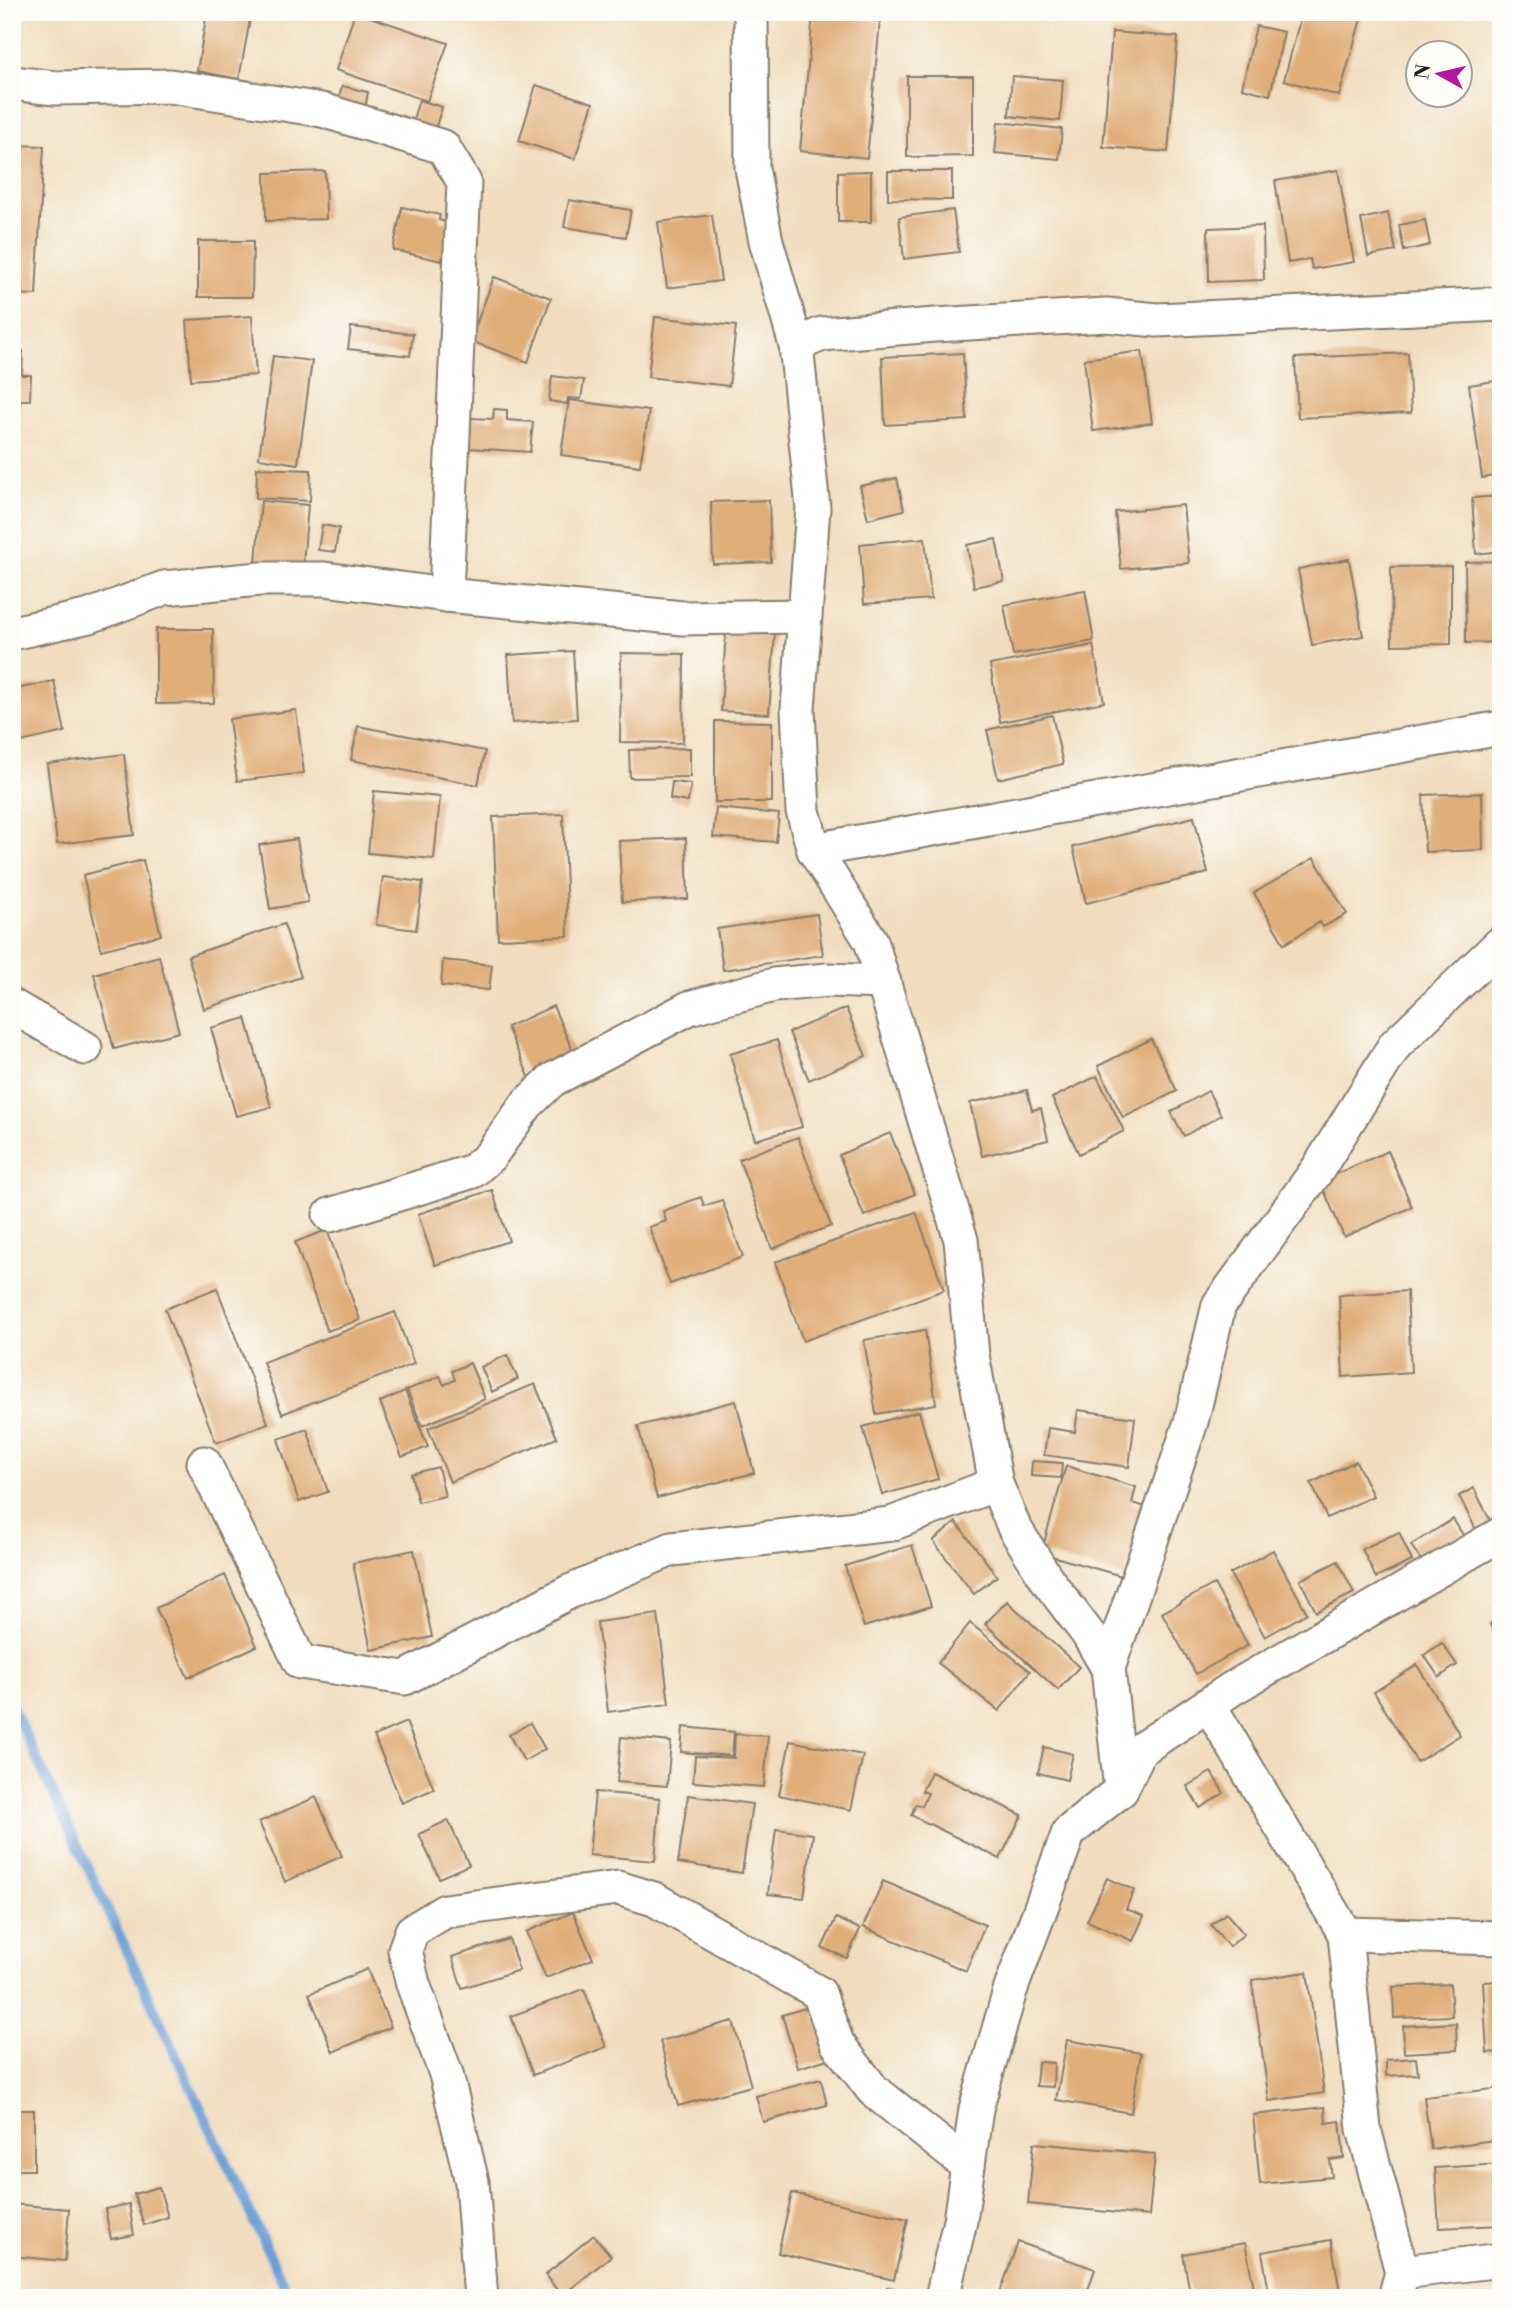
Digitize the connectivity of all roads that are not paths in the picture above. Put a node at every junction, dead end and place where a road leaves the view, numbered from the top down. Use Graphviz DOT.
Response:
graph roads {
  1 [pos="751,12"];
  2 [pos="12,83"];
  3 [pos="1501,304"];
  4 [pos="796,345"];
  5 [pos="446,595"];
  6 [pos="805,616"];
  7 [pos="12,633"];
  8 [pos="1501,728"];
  9 [pos="814,850"];
  10 [pos="1501,943"];
  11 [pos="884,982"];
  12 [pos="12,1006"];
  13 [pos="85,1048"];
  14 [pos="330,1215"];
  15 [pos="204,1463"];
  16 [pos="996,1484"];
  17 [pos="1501,1534"];
  18 [pos="1108,1668"];
  19 [pos="1209,1705"];
  20 [pos="1121,1790"];
  21 [pos="1345,1934"];
  22 [pos="1501,1938"];
  23 [pos="968,2166"];
  24 [pos="1501,2260"];
  25 [pos="1399,2285"];
  26 [pos="481,2298"];
  27 [pos="942,2298"];
  1 -- 4 [label="street"];
  2 -- 5 [label="street"];
  3 -- 4 [label="street"];
  4 -- 6 [label="street"];
  5 -- 6 [label="street"];
  5 -- 7 [label="street"];
  6 -- 9 [label="street"];
  8 -- 9 [label="street"];
  9 -- 11 [label="street"];
  10 -- 18 [label="street"];
  11 -- 14 [label="street"];
  11 -- 16 [label="street"];
  12 -- 13 [label="street"];
  15 -- 16 [label="street"];
  16 -- 18 [label="street"];
  17 -- 19 [label="street"];
  18 -- 20 [label="street"];
  19 -- 20 [label="street"];
  19 -- 21 [label="street"];
  20 -- 23 [label="street"];
  21 -- 22 [label="street"];
  21 -- 25 [label="street"];
  23 -- 26 [label="street"];
  23 -- 27 [label="street"];
  24 -- 25 [label="street"];
}
